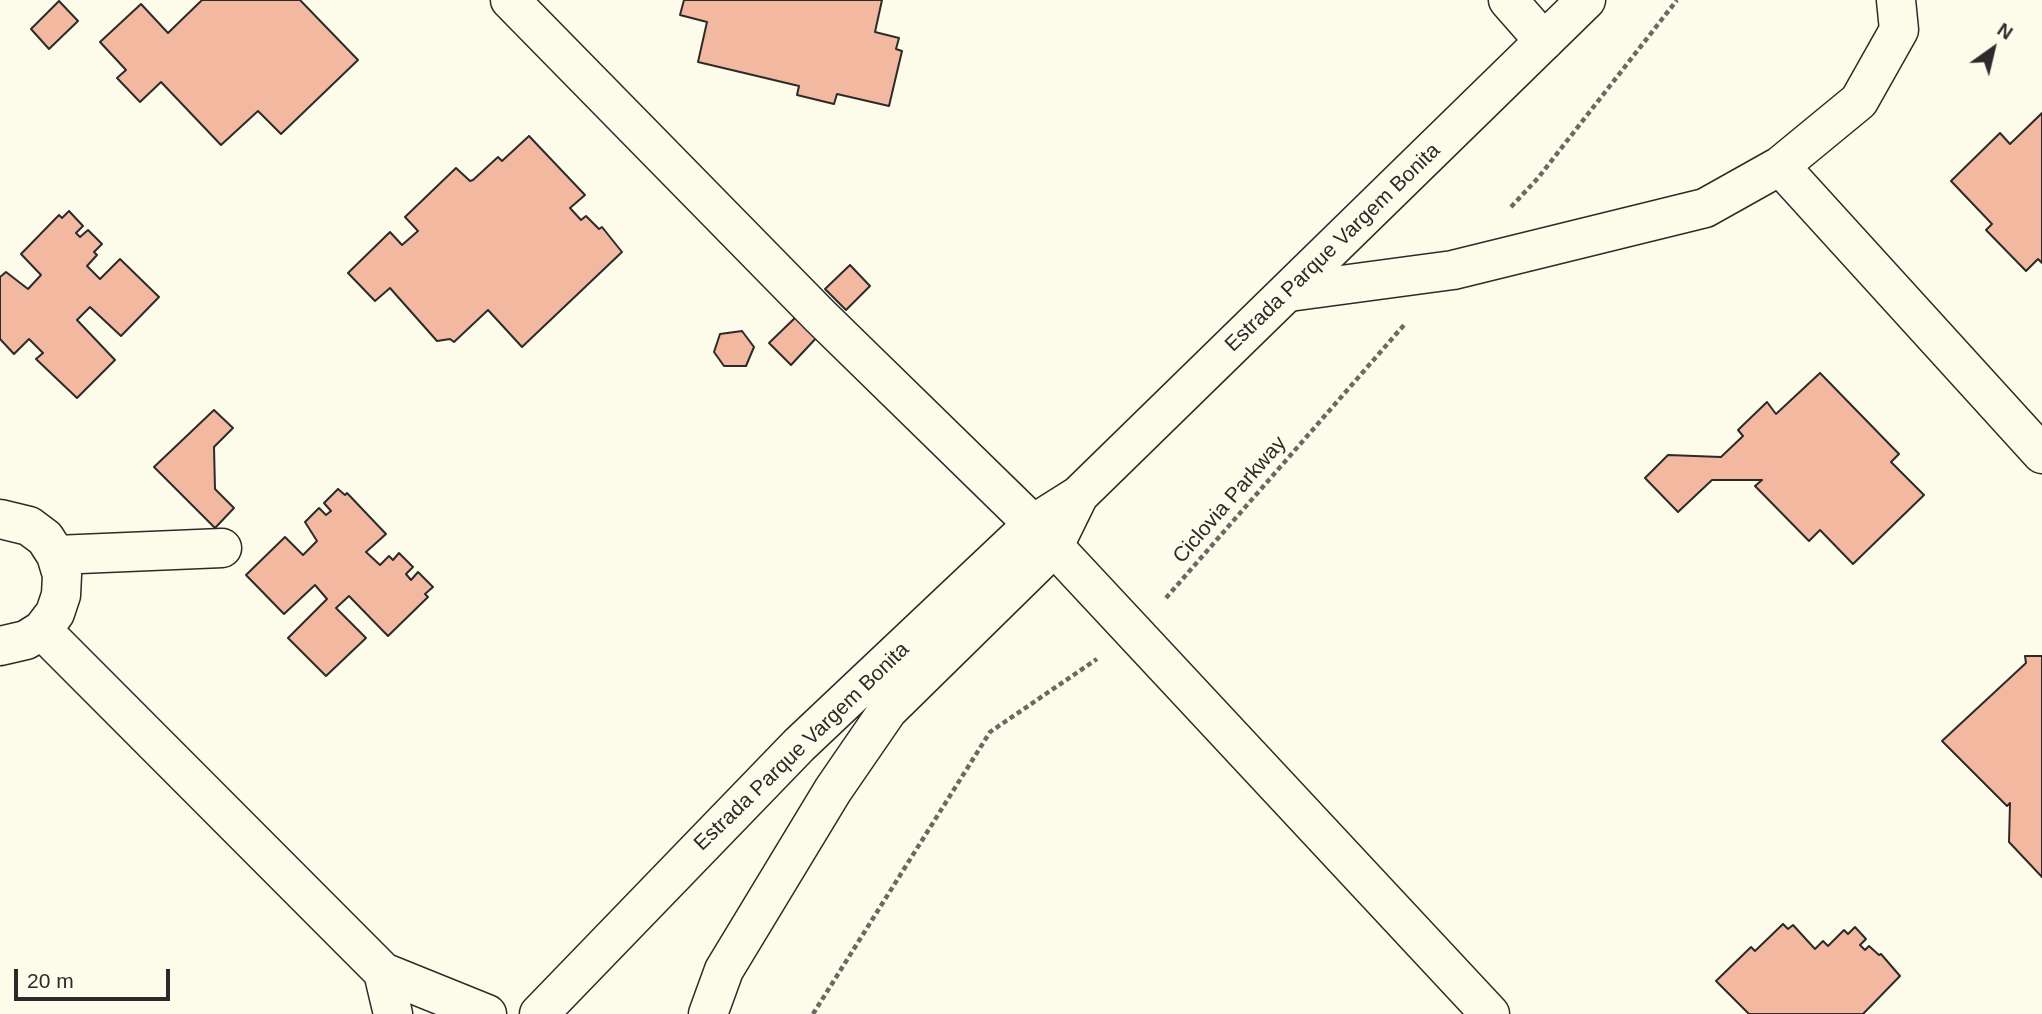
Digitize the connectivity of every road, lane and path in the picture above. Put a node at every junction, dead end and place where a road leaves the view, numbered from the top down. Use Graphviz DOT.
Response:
graph roads {
  1 [pos="510,0"];
  2 [pos="1508,0"];
  3 [pos="1586,0"];
  4 [pos="1677,0"];
  5 [pos="1896,0"];
  6 [pos="1544,41"];
  7 [pos="1780,166"];
  8 [pos="1510,209"];
  9 [pos="1289,292"];
  10 [pos="1406,322"];
  11 [pos="2042,454"];
  12 [pos="0,519"];
  13 [pos="1043,536"];
  14 [pos="222,548"];
  15 [pos="56,555"];
  16 [pos="42,630"];
  17 [pos="1135,633"];
  18 [pos="0,646"];
  19 [pos="383,972"];
  20 [pos="393,1014"];
  21 [pos="487,1014"];
  22 [pos="539,1014"];
  23 [pos="708,1014"];
  24 [pos="813,1014"];
  25 [pos="1490,1014"];
  1 -- 13 [label="street"];
  2 -- 6 [label="street"];
  3 -- 6 [label="street, Estrada Parque Vargem Bonita"];
  4 -- 8 [label="path"];
  5 -- 7 [label="street"];
  6 -- 9 [label="street, Estrada Parque Vargem Bonita"];
  7 -- 9 [label="street"];
  7 -- 11 [label="street"];
  9 -- 13 [label="street, Estrada Parque Vargem Bonita"];
  10 -- 17 [label="path, Ciclovia Parkway"];
  12 -- 15 [label="street"];
  13 -- 17 [label="street"];
  13 -- 22 [label="street, Estrada Parque Vargem Bonita"];
  13 -- 23 [label="street, Estrada Parque Vargem Bonita"];
  14 -- 15 [label="street"];
  15 -- 16 [label="street"];
  16 -- 18 [label="street"];
  16 -- 19 [label="street"];
  17 -- 24 [label="path, Ciclovia Parkway"];
  17 -- 25 [label="street"];
  19 -- 20 [label="street"];
  19 -- 21 [label="street"];
}
